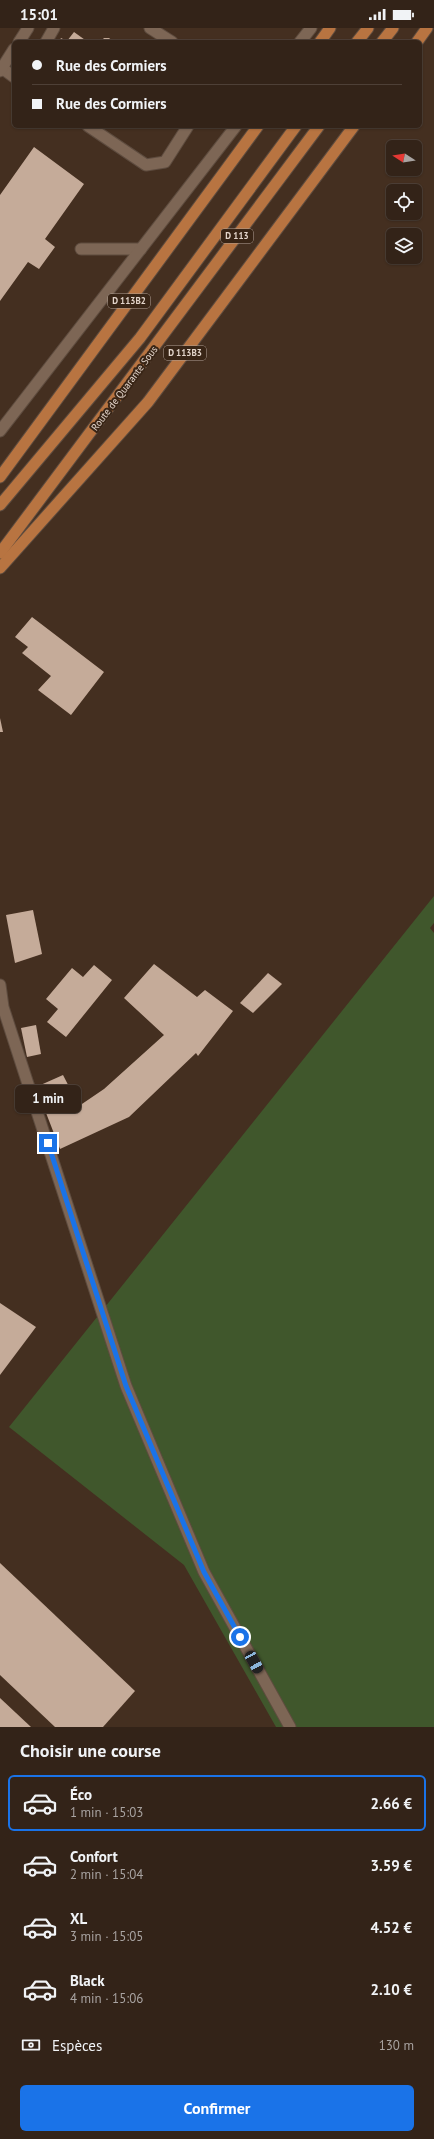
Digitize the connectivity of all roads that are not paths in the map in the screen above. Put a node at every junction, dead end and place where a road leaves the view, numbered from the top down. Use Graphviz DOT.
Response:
graph roads {
  1 [pos="28,28"];
  2 [pos="54,28"];
  3 [pos="150,28"];
  4 [pos="311,28"];
  5 [pos="330,28"];
  6 [pos="368,28"];
  7 [pos="393,28"];
  8 [pos="427,28"];
  9 [pos="20,40"];
  10 [pos="47,40"];
  11 [pos="169,40"];
  12 [pos="302,40"];
  13 [pos="321,40"];
  14 [pos="359,40"];
  15 [pos="384,40"];
  16 [pos="418,40"];
  17 [pos="12,52"];
  18 [pos="1,70"];
  19 [pos="12,75"];
  20 [pos="91,128"];
  21 [pos="100,128"];
  22 [pos="187,128"];
  23 [pos="234,128"];
  24 [pos="257,128"];
  25 [pos="295,128"];
  26 [pos="319,128"];
  27 [pos="353,128"];
  28 [pos="110,141"];
  29 [pos="82,249"];
  30 [pos="141,249"];
  31 [pos="0,431"];
  32 [pos="0,477"];
  33 [pos="0,505"];
  34 [pos="0,553"];
  35 [pos="0,568"];
  36 [pos="0,985"];
  37 [pos="290,1727"];
  1 -- 9 [label="street"];
  2 -- 10 [label="street"];
  3 -- 11 [label="street"];
  4 -- 12 [label="street"];
  5 -- 13 [label="main road"];
  6 -- 14 [label="main road"];
  7 -- 15 [label="main road"];
  8 -- 16 [label="main road"];
  17 -- 18 [label="street"];
  18 -- 19 [label="street"];
  20 -- 28 [label="street"];
  21 -- 28 [label="street"];
  22 -- 28 [label="street"];
  23 -- 30 [label="street"];
  24 -- 32 [label="main road, D 113B2"];
  25 -- 33 [label="main road, Route de Quarante Sous / D 113"];
  26 -- 34 [label="main road, Route de Quarante Sous / D 113"];
  27 -- 35 [label="main road, D 113B3"];
  29 -- 30 [label="street"];
  30 -- 31 [label="street"];
  36 -- 37 [label="street"];
}
